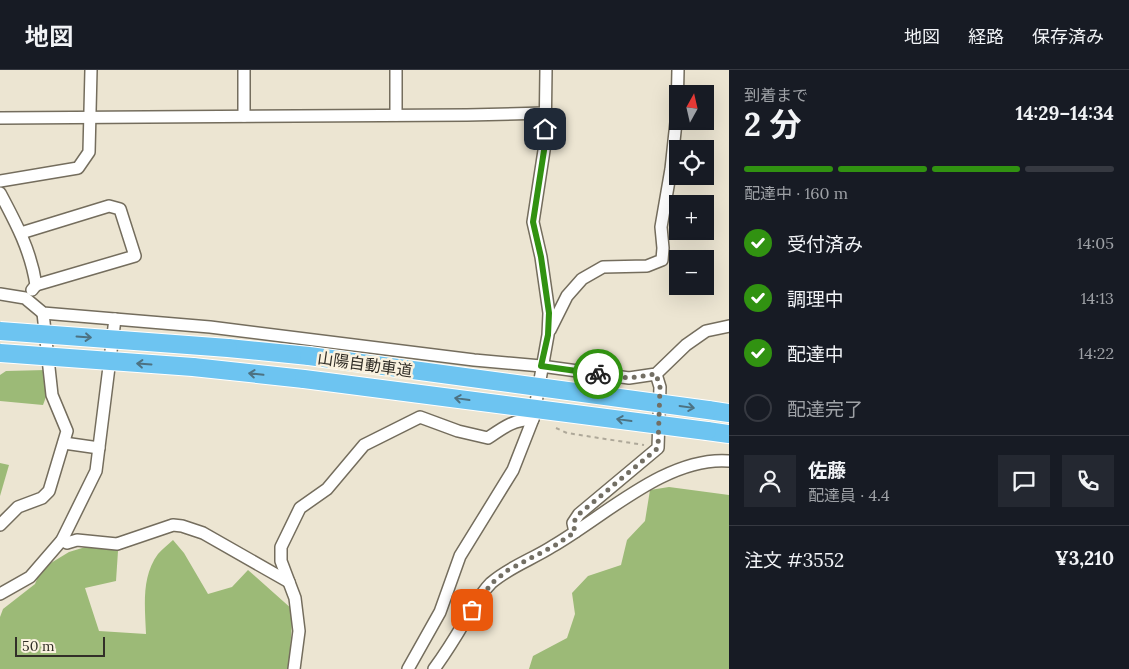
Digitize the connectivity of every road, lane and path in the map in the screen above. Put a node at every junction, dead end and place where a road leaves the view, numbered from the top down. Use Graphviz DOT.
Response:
graph roads {
  1 [pos="91,70"];
  2 [pos="244,70"];
  3 [pos="396,70"];
  4 [pos="546,70"];
  5 [pos="678,70"];
  6 [pos="546,113"];
  7 [pos="396,115"];
  8 [pos="90,116"];
  9 [pos="244,116"];
  10 [pos="0,118"];
  11 [pos="0,181"];
  12 [pos="0,193"];
  13 [pos="21,233"];
  14 [pos="36,285"];
  15 [pos="0,294"];
  16 [pos="25,298"];
  17 [pos="43,313"];
  18 [pos="115,319"];
  19 [pos="729,326"];
  20 [pos="0,331"];
  21 [pos="548,335"];
  22 [pos="0,353"];
  23 [pos="541,366"];
  24 [pos="656,374"];
  25 [pos="729,413"];
  26 [pos="533,419"];
  27 [pos="729,434"];
  28 [pos="64,443"];
  29 [pos="99,448"];
  30 [pos="658,448"];
  31 [pos="729,461"];
  32 [pos="0,525"];
  33 [pos="575,532"];
  34 [pos="62,540"];
  35 [pos="289,582"];
  36 [pos="2,589"];
  37 [pos="294,669"];
  38 [pos="408,669"];
  39 [pos="434,669"];
  1 -- 8 [label="street"];
  2 -- 9 [label="street"];
  3 -- 7 [label="street"];
  4 -- 6 [label="street"];
  5 -- 21 [label="street"];
  6 -- 7 [label="street"];
  6 -- 21 [label="street"];
  7 -- 9 [label="street"];
  8 -- 9 [label="street"];
  8 -- 10 [label="street"];
  8 -- 11 [label="street"];
  12 -- 13 [label="street"];
  13 -- 14 [label="street"];
  13 -- 14 [label="street"];
  14 -- 16 [label="street"];
  15 -- 16 [label="street"];
  16 -- 17 [label="street"];
  17 -- 18 [label="street"];
  17 -- 28 [label="street"];
  18 -- 23 [label="street"];
  18 -- 29 [label="street"];
  19 -- 24 [label="street"];
  20 -- 25 [label="highway, 山陽自動車道, one-way, bridge"];
  21 -- 23 [label="street"];
  27 -- 22 [label="highway, 山陽自動車道, one-way, bridge"];
  23 -- 24 [label="street"];
  23 -- 26 [label="street"];
  24 -- 30 [label="street"];
  26 -- 30 [label="path"];
  26 -- 35 [label="street"];
  26 -- 38 [label="street"];
  28 -- 29 [label="street"];
  28 -- 32 [label="street"];
  29 -- 34 [label="street"];
  30 -- 33 [label="street"];
  31 -- 33 [label="street"];
  33 -- 39 [label="street"];
  34 -- 35 [label="street"];
  34 -- 36 [label="street"];
  35 -- 37 [label="street"];
}
